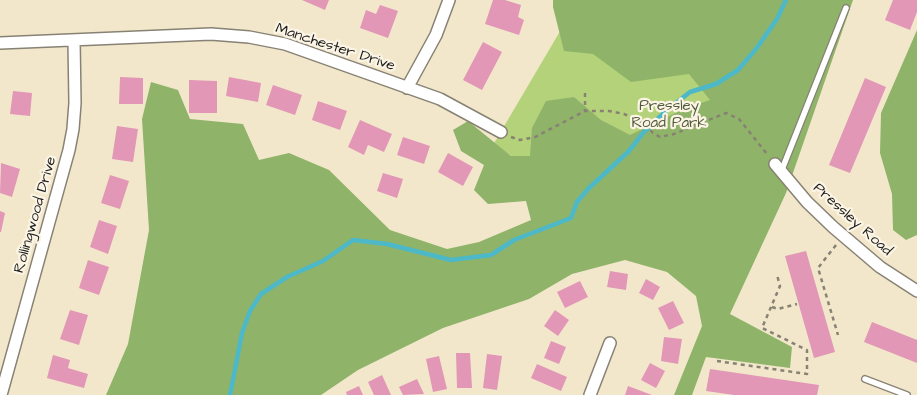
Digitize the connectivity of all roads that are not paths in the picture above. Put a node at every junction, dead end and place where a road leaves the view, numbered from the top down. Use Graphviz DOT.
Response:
graph roads {
  1 [pos="449,0"];
  2 [pos="846,8"];
  3 [pos="74,40"];
  4 [pos="0,43"];
  5 [pos="407,88"];
  6 [pos="501,132"];
  7 [pos="778,168"];
  8 [pos="917,291"];
  9 [pos="610,343"];
  10 [pos="865,379"];
  11 [pos="1,395"];
  12 [pos="590,395"];
  13 [pos="907,395"];
  1 -- 5 [label="street"];
  2 -- 7 [label="lane"];
  3 -- 4 [label="street, Manchester Drive"];
  3 -- 5 [label="street, Manchester Drive"];
  3 -- 11 [label="street, Rollingwood Drive"];
  5 -- 6 [label="street, Manchester Drive"];
  7 -- 8 [label="street, Pressley Road"];
  9 -- 12 [label="street"];
  10 -- 13 [label="lane"];
}
